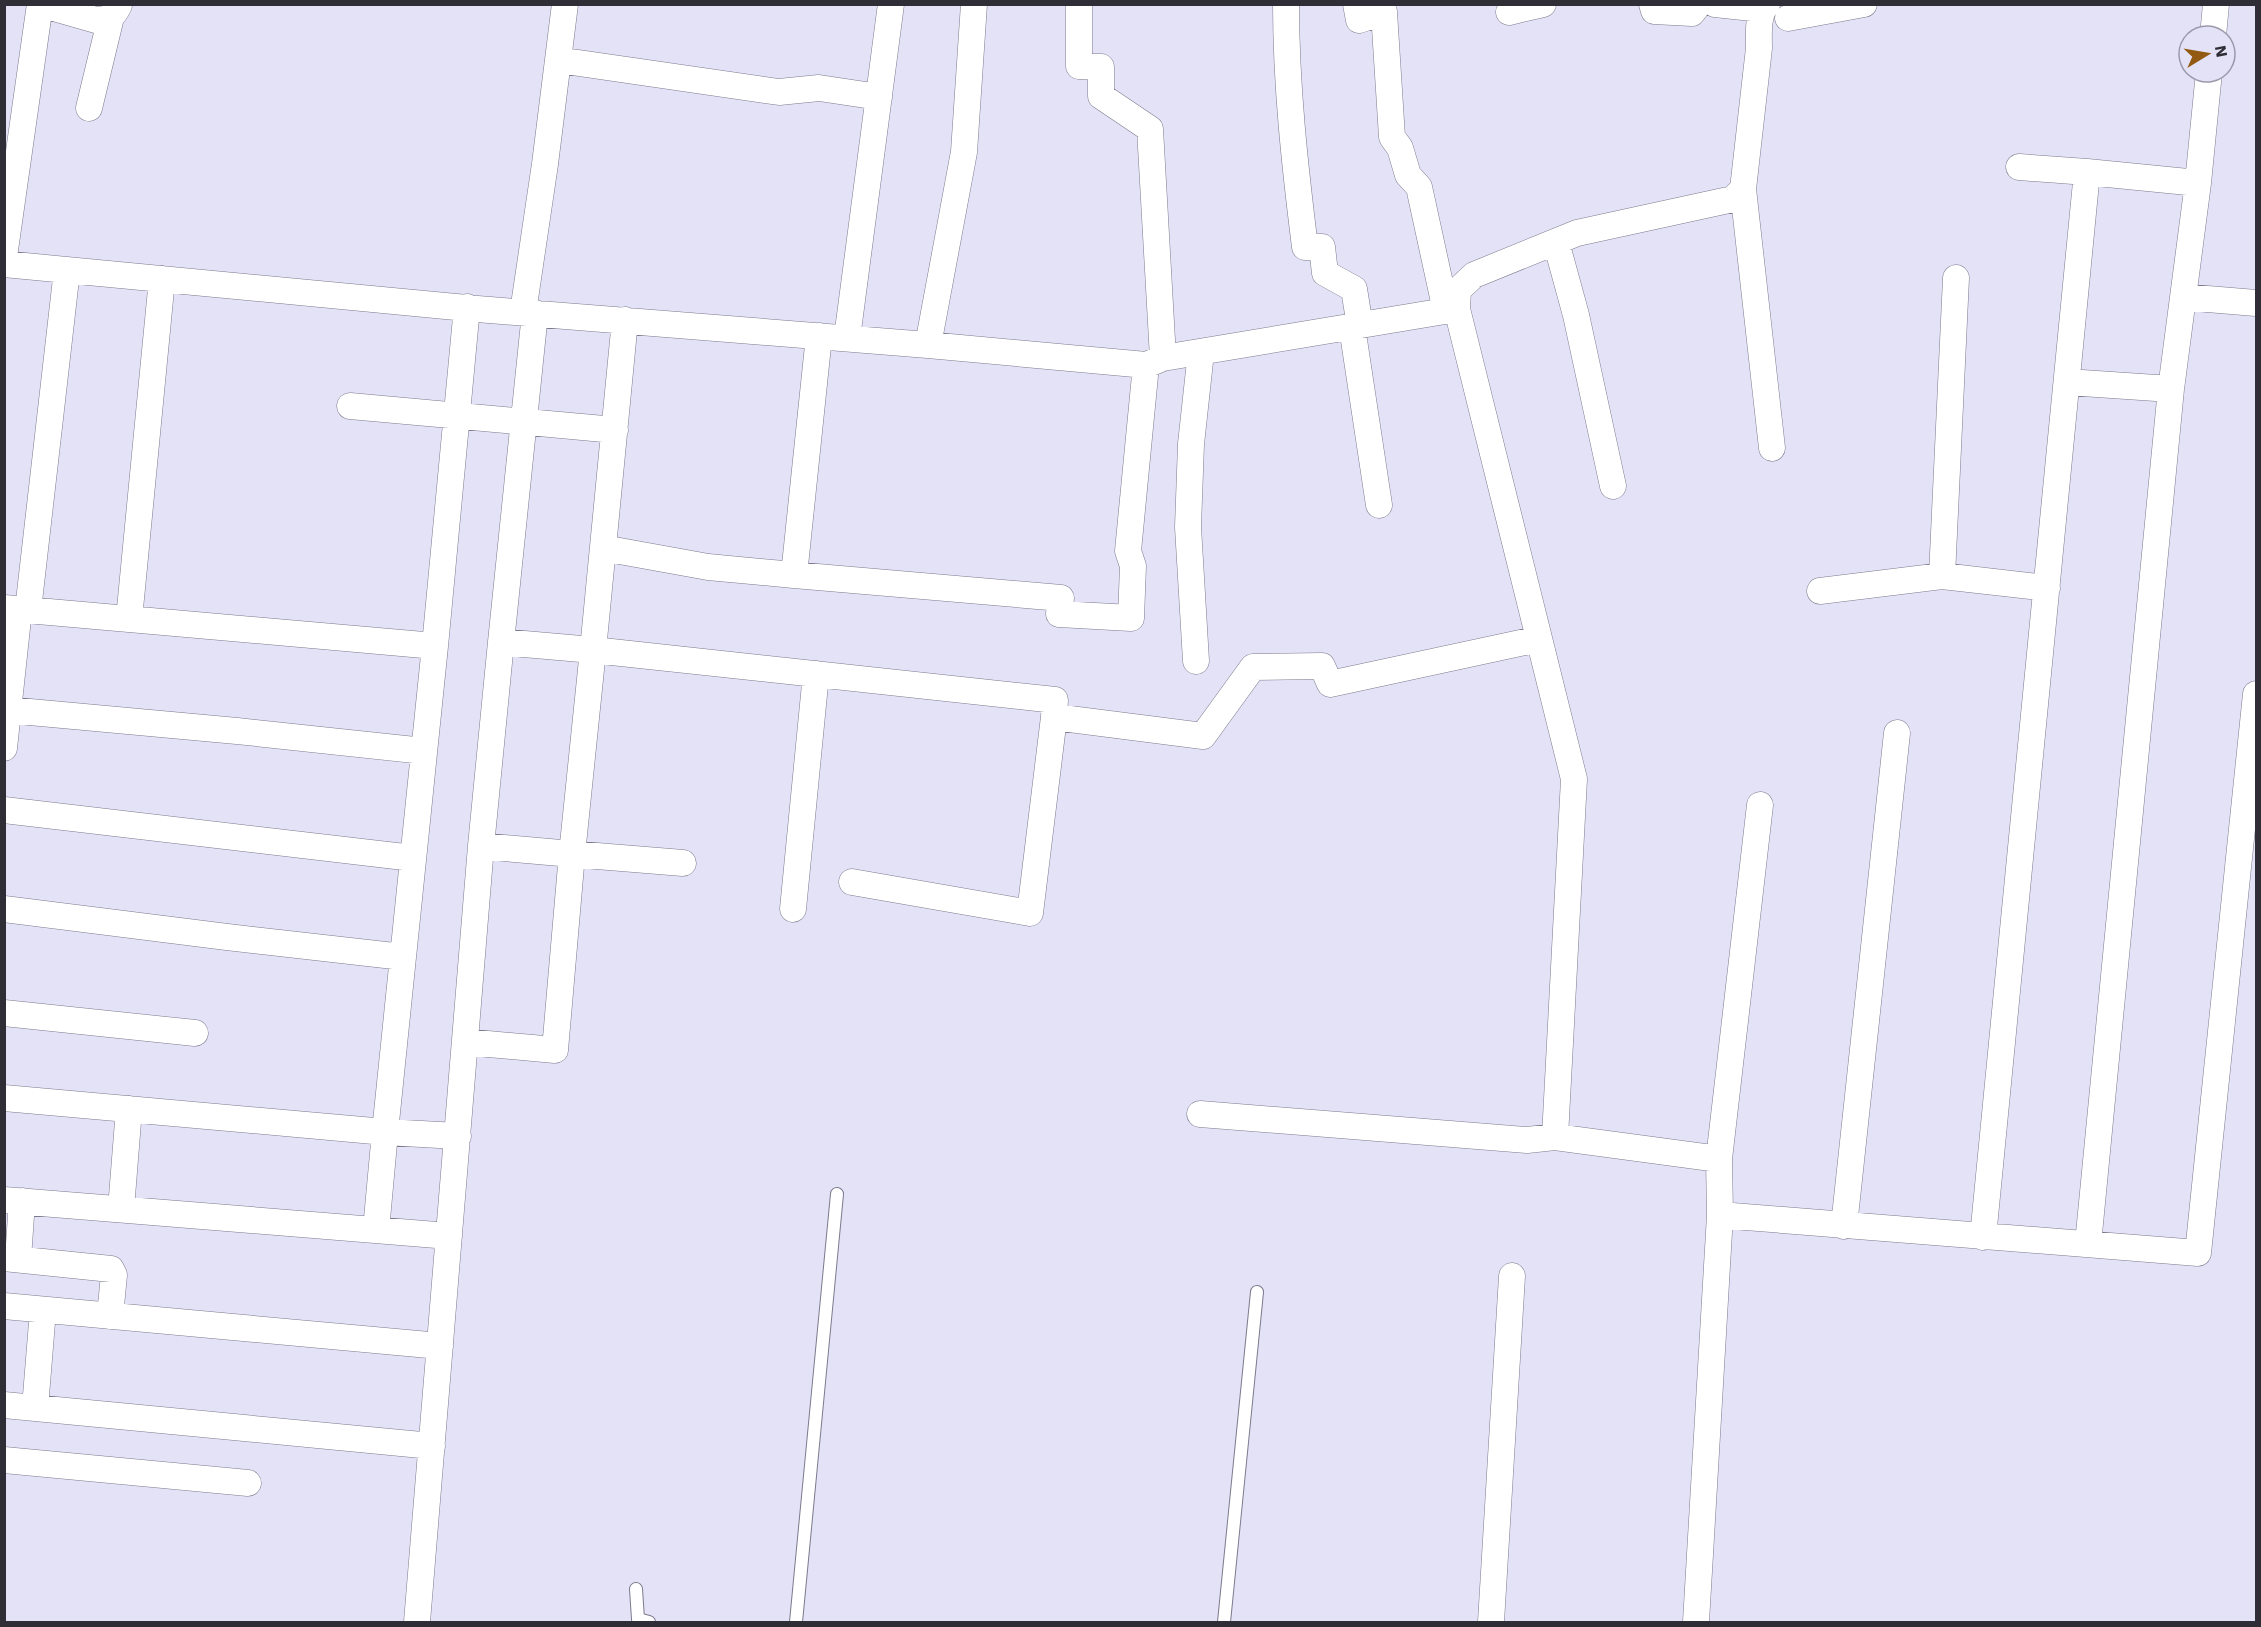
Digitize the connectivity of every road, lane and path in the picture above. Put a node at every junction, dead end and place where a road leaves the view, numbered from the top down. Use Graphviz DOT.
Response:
graph roads {
  1 [pos="40,4"];
  2 [pos="565,4"];
  3 [pos="891,4"];
  4 [pos="974,4"];
  5 [pos="1079,4"];
  6 [pos="1286,4"];
  7 [pos="1356,4"];
  8 [pos="1542,4"];
  9 [pos="1652,4"];
  10 [pos="1699,4"];
  11 [pos="1715,4"];
  12 [pos="1864,4"];
  13 [pos="2216,4"];
  14 [pos="1764,7"];
  15 [pos="115,11"];
  16 [pos="1509,12"];
  17 [pos="1788,18"];
  18 [pos="2214,24"];
  19 [pos="558,60"];
  20 [pos="2208,84"];
  21 [pos="879,97"];
  22 [pos="89,108"];
  23 [pos="2019,167"];
  24 [pos="2087,172"];
  25 [pos="2198,183"];
  26 [pos="1743,189"];
  27 [pos="1556,242"];
  28 [pos="4,257"];
  29 [pos="4,264"];
  30 [pos="67,270"];
  31 [pos="1956,278"];
  32 [pos="162,279"];
  33 [pos="2183,297"];
  34 [pos="2256,303"];
  35 [pos="467,308"];
  36 [pos="1452,310"];
  37 [pos="529,313"];
  38 [pos="625,320"];
  39 [pos="1356,326"];
  40 [pos="819,336"];
  41 [pos="847,338"];
  42 [pos="928,345"];
  43 [pos="1200,352"];
  44 [pos="1154,361"];
  45 [pos="2067,382"];
  46 [pos="2172,389"];
  47 [pos="350,406"];
  48 [pos="456,415"];
  49 [pos="524,421"];
  50 [pos="615,430"];
  51 [pos="1772,448"];
  52 [pos="1613,486"];
  53 [pos="1379,505"];
  54 [pos="603,548"];
  55 [pos="794,575"];
  56 [pos="1942,576"];
  57 [pos="2047,588"];
  58 [pos="1820,591"];
  59 [pos="17,609"];
  60 [pos="129,619"];
  61 [pos="1539,639"];
  62 [pos="501,642"];
  63 [pos="435,646"];
  64 [pos="593,650"];
  65 [pos="1197,661"];
  66 [pos="816,674"];
  67 [pos="2256,694"];
  68 [pos="8,710"];
  69 [pos="1054,717"];
  70 [pos="1897,733"];
  71 [pos="4,748"];
  72 [pos="424,751"];
  73 [pos="1760,805"];
  74 [pos="4,810"];
  75 [pos="481,846"];
  76 [pos="572,855"];
  77 [pos="413,858"];
  78 [pos="683,863"];
  79 [pos="852,882"];
  80 [pos="4,909"];
  81 [pos="793,909"];
  82 [pos="403,957"];
  83 [pos="4,1013"];
  84 [pos="195,1033"];
  85 [pos="466,1042"];
  86 [pos="4,1098"];
  87 [pos="129,1109"];
  88 [pos="1200,1114"];
  89 [pos="385,1132"];
  90 [pos="458,1136"];
  91 [pos="1555,1137"];
  92 [pos="1719,1159"];
  93 [pos="837,1194"];
  94 [pos="13,1201"];
  95 [pos="121,1209"];
  96 [pos="1720,1215"];
  97 [pos="1844,1226"];
  98 [pos="376,1230"];
  99 [pos="449,1236"];
  100 [pos="1983,1237"];
  101 [pos="2088,1245"];
  102 [pos="11,1259"];
  103 [pos="1512,1276"];
  104 [pos="1257,1292"];
  105 [pos="4,1306"];
  106 [pos="43,1310"];
  107 [pos="110,1316"];
  108 [pos="440,1346"];
  109 [pos="4,1405"];
  110 [pos="35,1408"];
  111 [pos="432,1446"];
  112 [pos="4,1460"];
  113 [pos="248,1483"];
  114 [pos="636,1589"];
  115 [pos="417,1623"];
  116 [pos="648,1623"];
  117 [pos="796,1623"];
  118 [pos="1224,1623"];
  119 [pos="1491,1623"];
  120 [pos="1696,1623"];
  1 -- 15 [label="street"];
  1 -- 28 [label="street"];
  2 -- 19 [label="street"];
  3 -- 21 [label="street"];
  4 -- 42 [label="street"];
  5 -- 44 [label="street"];
  6 -- 39 [label="street"];
  7 -- 36 [label="street"];
  8 -- 16 [label="street"];
  9 -- 10 [label="street"];
  11 -- 14 [label="street"];
  12 -- 17 [label="street"];
  13 -- 18 [label="street"];
  14 -- 26 [label="street"];
  15 -- 22 [label="street"];
  19 -- 21 [label="street"];
  19 -- 37 [label="street"];
  20 -- 25 [label="street"];
  21 -- 41 [label="street"];
  23 -- 24 [label="street"];
  24 -- 25 [label="street"];
  24 -- 45 [label="street"];
  25 -- 33 [label="street"];
  26 -- 27 [label="street"];
  26 -- 51 [label="street"];
  27 -- 36 [label="street"];
  27 -- 52 [label="street"];
  29 -- 30 [label="street"];
  30 -- 32 [label="street"];
  30 -- 59 [label="street"];
  31 -- 56 [label="street"];
  32 -- 35 [label="street"];
  32 -- 60 [label="street"];
  33 -- 34 [label="street"];
  33 -- 46 [label="street"];
  35 -- 37 [label="street"];
  35 -- 48 [label="street"];
  36 -- 39 [label="street"];
  36 -- 61 [label="street"];
  37 -- 38 [label="street"];
  37 -- 49 [label="street"];
  38 -- 40 [label="street"];
  38 -- 50 [label="street"];
  39 -- 43 [label="street"];
  39 -- 53 [label="street"];
  40 -- 41 [label="street"];
  40 -- 55 [label="street"];
  41 -- 42 [label="street"];
  42 -- 44 [label="street"];
  43 -- 44 [label="street"];
  43 -- 65 [label="street"];
  44 -- 55 [label="street"];
  45 -- 46 [label="street"];
  45 -- 57 [label="street"];
  46 -- 101 [label="street"];
  47 -- 48 [label="street"];
  48 -- 49 [label="street"];
  48 -- 63 [label="street"];
  49 -- 50 [label="street"];
  49 -- 62 [label="street"];
  50 -- 54 [label="street"];
  54 -- 55 [label="street"];
  54 -- 64 [label="street"];
  56 -- 57 [label="street"];
  56 -- 58 [label="street"];
  57 -- 100 [label="street"];
  59 -- 60 [label="street"];
  59 -- 68 [label="street"];
  60 -- 63 [label="street"];
  61 -- 69 [label="street"];
  61 -- 91 [label="street"];
  62 -- 64 [label="street"];
  62 -- 75 [label="street"];
  63 -- 72 [label="street"];
  64 -- 66 [label="street"];
  64 -- 76 [label="street"];
  66 -- 69 [label="street"];
  66 -- 81 [label="street"];
  67 -- 101 [label="street"];
  68 -- 71 [label="street"];
  68 -- 72 [label="street"];
  69 -- 79 [label="street"];
  70 -- 97 [label="street"];
  72 -- 77 [label="street"];
  73 -- 92 [label="street"];
  74 -- 77 [label="street"];
  75 -- 76 [label="street"];
  75 -- 85 [label="street"];
  76 -- 78 [label="street"];
  76 -- 85 [label="street"];
  77 -- 82 [label="street"];
  80 -- 82 [label="street"];
  82 -- 89 [label="street"];
  83 -- 84 [label="street"];
  85 -- 90 [label="street"];
  86 -- 87 [label="street"];
  87 -- 89 [label="street"];
  87 -- 95 [label="street"];
  88 -- 91 [label="street"];
  89 -- 90 [label="street"];
  89 -- 98 [label="street"];
  90 -- 99 [label="street"];
  91 -- 92 [label="street"];
  92 -- 96 [label="street"];
  93 -- 117 [label="lane"];
  94 -- 95 [label="street"];
  94 -- 102 [label="street"];
  95 -- 98 [label="street"];
  96 -- 97 [label="street"];
  96 -- 120 [label="street"];
  97 -- 100 [label="street"];
  98 -- 99 [label="street"];
  99 -- 108 [label="street"];
  100 -- 101 [label="street"];
  102 -- 107 [label="street"];
  103 -- 119 [label="street"];
  104 -- 118 [label="lane"];
  105 -- 106 [label="street"];
  106 -- 107 [label="street"];
  106 -- 110 [label="street"];
  107 -- 108 [label="street"];
  108 -- 111 [label="street"];
  109 -- 110 [label="street"];
  110 -- 111 [label="street"];
  111 -- 115 [label="street"];
  112 -- 113 [label="street"];
  114 -- 116 [label="lane"];
}
